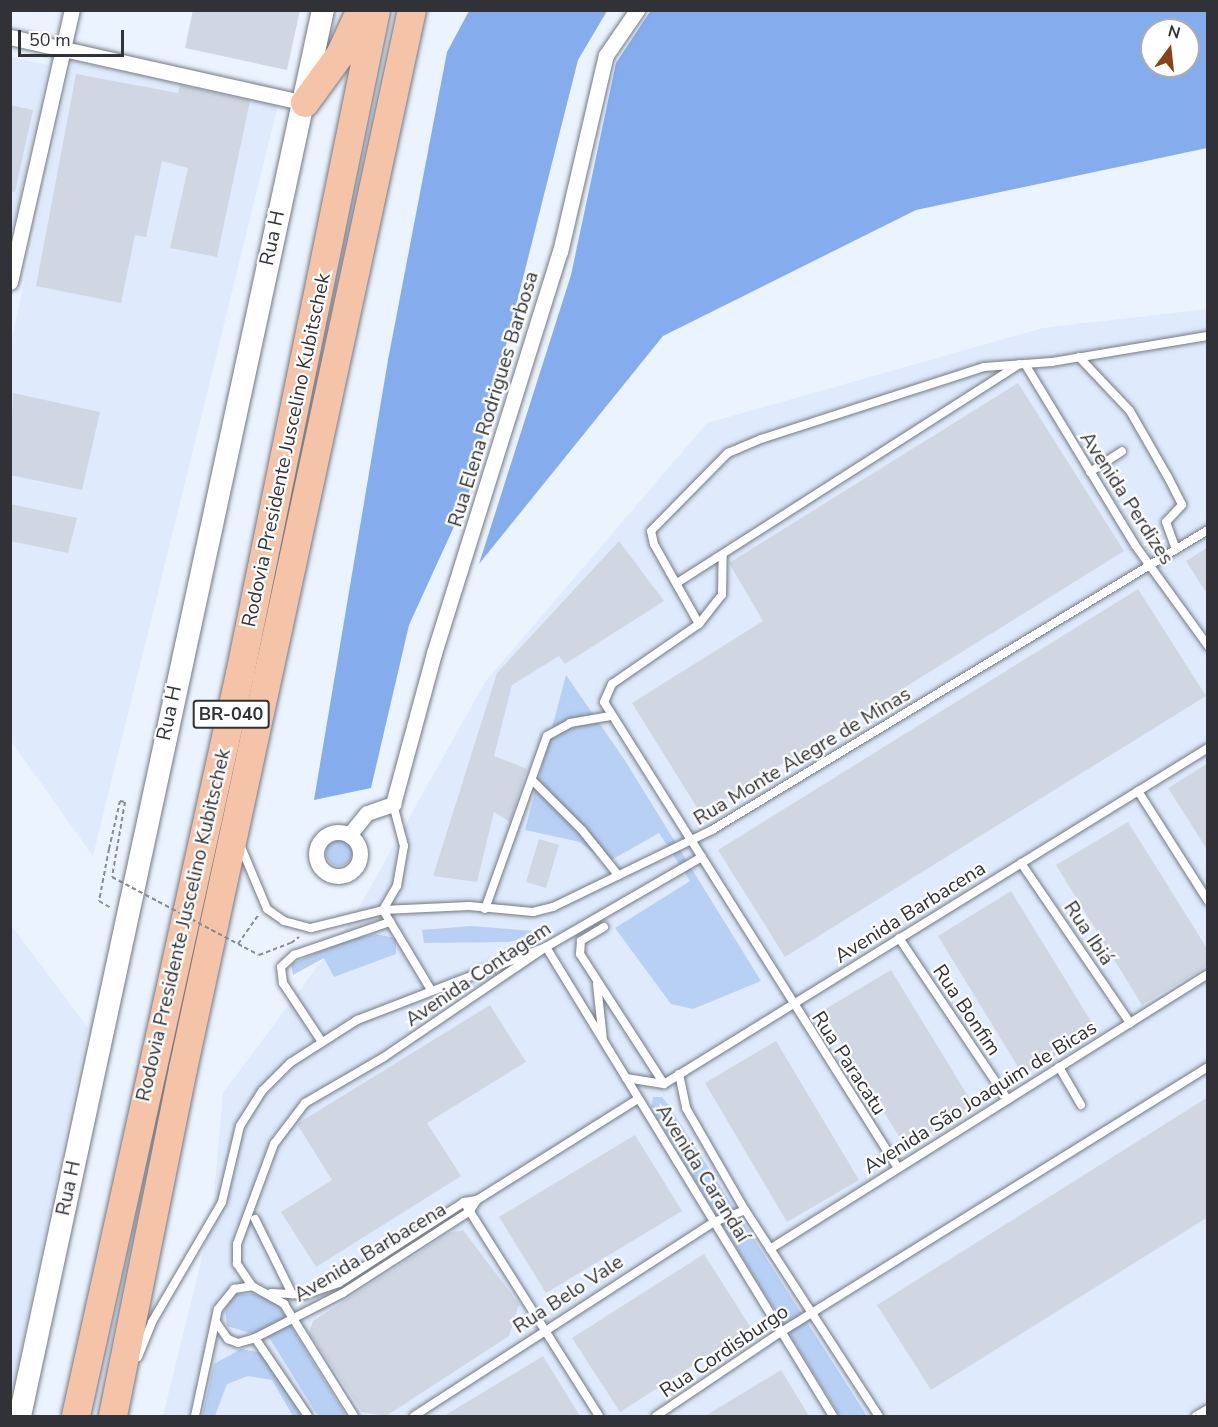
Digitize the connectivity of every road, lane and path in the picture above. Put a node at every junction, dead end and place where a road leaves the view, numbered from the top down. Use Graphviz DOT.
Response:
graph roads {
  1 [pos="72,10"];
  2 [pos="323,10"];
  3 [pos="361,10"];
  4 [pos="376,10"];
  5 [pos="412,10"];
  6 [pos="637,10"];
  7 [pos="10,37"];
  8 [pos="64,49"];
  9 [pos="305,103"];
  10 [pos="10,282"];
  11 [pos="1208,336"];
  12 [pos="1079,357"];
  13 [pos="1022,364"];
  14 [pos="1122,451"];
  15 [pos="1090,472"];
  16 [pos="1208,530"];
  17 [pos="1176,549"];
  18 [pos="723,556"];
  19 [pos="1149,565"];
  20 [pos="677,583"];
  21 [pos="699,624"];
  22 [pos="1208,646"];
  23 [pos="610,716"];
  24 [pos="1208,748"];
  25 [pos="532,780"];
  26 [pos="1138,791"];
  27 [pos="393,804"];
  28 [pos="235,832"];
  29 [pos="349,835"];
  30 [pos="689,842"];
  31 [pos="702,857"];
  32 [pos="1021,863"];
  33 [pos="618,875"];
  34 [pos="1208,901"];
  35 [pos="485,909"];
  36 [pos="383,910"];
  37 [pos="125,917"];
  38 [pos="253,917"];
  39 [pos="390,922"];
  40 [pos="603,927"];
  41 [pos="899,938"];
  42 [pos="291,943"];
  43 [pos="238,944"];
  44 [pos="546,947"];
  45 [pos="1208,974"];
  46 [pos="596,979"];
  47 [pos="431,990"];
  48 [pos="791,1005"];
  49 [pos="1130,1023"];
  50 [pos="322,1042"];
  51 [pos="603,1042"];
  52 [pos="1059,1067"];
  53 [pos="1208,1067"];
  54 [pos="679,1074"];
  55 [pos="626,1078"];
  56 [pos="664,1083"];
  57 [pos="638,1099"];
  58 [pos="1008,1100"];
  59 [pos="1081,1105"];
  60 [pos="898,1168"];
  61 [pos="477,1200"];
  62 [pos="464,1202"];
  63 [pos="745,1210"];
  64 [pos="470,1211"];
  65 [pos="255,1219"];
  66 [pos="714,1222"];
  67 [pos="770,1249"];
  68 [pos="252,1286"];
  69 [pos="271,1293"];
  70 [pos="292,1294"];
  71 [pos="811,1314"];
  72 [pos="292,1317"];
  73 [pos="216,1322"];
  74 [pos="545,1327"];
  75 [pos="781,1332"];
  76 [pos="255,1338"];
  77 [pos="1208,1409"];
  78 [pos="20,1416"];
  79 [pos="76,1416"];
  80 [pos="113,1416"];
  81 [pos="195,1416"];
  82 [pos="308,1416"];
  83 [pos="354,1416"];
  84 [pos="414,1416"];
  85 [pos="599,1416"];
  86 [pos="656,1416"];
  87 [pos="833,1416"];
  88 [pos="879,1416"];
  89 [pos="1196,1416"];
  1 -- 8 [label="street"];
  2 -- 9 [label="main road, Rua H"];
  3 -- 9 [label="highway"];
  4 -- 79 [label="highway, Rodovia Presidente Juscelino Kubitschek / BR-040"];
  5 -- 28 [label="highway, Rodovia Presidente Juscelino Kubitschek / BR-040"];
  6 -- 27 [label="street, Rua Elena Rodrigues Barbosa"];
  7 -- 8 [label="street"];
  8 -- 9 [label="street"];
  8 -- 10 [label="street"];
  9 -- 37 [label="main road, Rua H"];
  11 -- 12 [label="lane"];
  12 -- 13 [label="lane"];
  12 -- 17 [label="lane"];
  13 -- 15 [label="lane, Avenida Perdizes"];
  13 -- 18 [label="lane"];
  13 -- 20 [label="lane"];
  14 -- 15 [label="lane"];
  15 -- 19 [label="lane, Avenida Perdizes"];
  16 -- 17 [label="lane, Rua Monte Alegre de Minas"];
  17 -- 19 [label="lane, Rua Monte Alegre de Minas"];
  18 -- 20 [label="lane"];
  18 -- 21 [label="lane"];
  19 -- 22 [label="lane, Avenida Perdizes"];
  19 -- 30 [label="lane, Rua Monte Alegre de Minas"];
  20 -- 21 [label="lane"];
  21 -- 23 [label="lane"];
  23 -- 25 [label="lane"];
  23 -- 30 [label="lane"];
  24 -- 26 [label="lane, Avenida Barbacena"];
  25 -- 33 [label="lane"];
  25 -- 35 [label="lane"];
  26 -- 32 [label="lane, Avenida Barbacena"];
  26 -- 34 [label="lane"];
  27 -- 29 [label="street"];
  27 -- 36 [label="lane, Rua Elena Rodrigues Barbosa"];
  28 -- 36 [label="lane"];
  28 -- 80 [label="highway, Rodovia Presidente Juscelino Kubitschek / BR-040"];
  30 -- 31 [label="lane"];
  30 -- 33 [label="lane, Rua Monte Alegre de Minas"];
  31 -- 44 [label="lane, Avenida Contagem"];
  31 -- 48 [label="lane, Rua Paracatu"];
  32 -- 41 [label="lane, Avenida Barbacena"];
  32 -- 49 [label="lane, Rua Ibiá"];
  33 -- 35 [label="lane, Rua Monte Alegre de Minas"];
  35 -- 36 [label="lane, Rua Monte Alegre de Minas"];
  36 -- 39 [label="lane"];
  37 -- 43 [label="path, bridge"];
  37 -- 78 [label="main road, Rua H"];
  38 -- 43 [label="path, bridge"];
  39 -- 47 [label="lane"];
  39 -- 50 [label="lane"];
  40 -- 46 [label="lane, Avenida Carandaí"];
  41 -- 48 [label="lane, Avenida Barbacena"];
  41 -- 58 [label="lane, Rua Bonfim"];
  42 -- 43 [label="path, bridge"];
  44 -- 47 [label="lane"];
  44 -- 51 [label="lane, Avenida Carandaí"];
  44 -- 68 [label="lane, Avenida Contagem"];
  45 -- 49 [label="lane, Avenida São Joaquim de Bicas"];
  46 -- 51 [label="lane"];
  46 -- 56 [label="lane, Avenida Carandaí"];
  47 -- 50 [label="lane"];
  48 -- 54 [label="lane, Avenida Barbacena"];
  48 -- 60 [label="lane, Rua Paracatu"];
  49 -- 52 [label="lane, Avenida São Joaquim de Bicas"];
  50 -- 80 [label="lane"];
  51 -- 55 [label="lane, Avenida Carandaí"];
  52 -- 58 [label="lane, Avenida São Joaquim de Bicas"];
  52 -- 59 [label="lane"];
  53 -- 71 [label="lane"];
  54 -- 56 [label="lane, Avenida Barbacena"];
  54 -- 63 [label="lane, Avenida Carandaí"];
  55 -- 56 [label="lane"];
  55 -- 57 [label="lane, Avenida Carandaí"];
  57 -- 61 [label="lane, Avenida Barbacena"];
  57 -- 66 [label="lane, Avenida Carandaí"];
  58 -- 60 [label="lane, Avenida São Joaquim de Bicas"];
  60 -- 67 [label="lane, Avenida São Joaquim de Bicas"];
  61 -- 62 [label="lane, Avenida Barbacena"];
  61 -- 64 [label="lane, Avenida Barbacena"];
  62 -- 64 [label="lane"];
  62 -- 70 [label="lane, Avenida Barbacena"];
  63 -- 66 [label="lane, Rua Belo Vale"];
  63 -- 67 [label="lane, Avenida Carandaí"];
  64 -- 72 [label="lane, Avenida Barbacena"];
  64 -- 74 [label="lane"];
  65 -- 70 [label="lane"];
  66 -- 74 [label="lane, Rua Belo Vale"];
  66 -- 75 [label="lane, Avenida Carandaí"];
  67 -- 71 [label="lane, Avenida Carandaí"];
  68 -- 69 [label="lane"];
  68 -- 73 [label="lane"];
  69 -- 70 [label="lane"];
  69 -- 72 [label="lane"];
  71 -- 75 [label="lane, Rua Cordisburgo"];
  71 -- 88 [label="lane, Avenida Carandaí"];
  72 -- 76 [label="lane, Avenida Barbacena"];
  72 -- 83 [label="lane"];
  73 -- 76 [label="lane, Avenida Barbacena"];
  73 -- 81 [label="lane"];
  74 -- 84 [label="lane, Rua Belo Vale"];
  74 -- 85 [label="lane"];
  75 -- 86 [label="lane, Rua Cordisburgo"];
  75 -- 87 [label="lane, Avenida Carandaí"];
  76 -- 82 [label="lane"];
  77 -- 89 [label="lane"];
}
